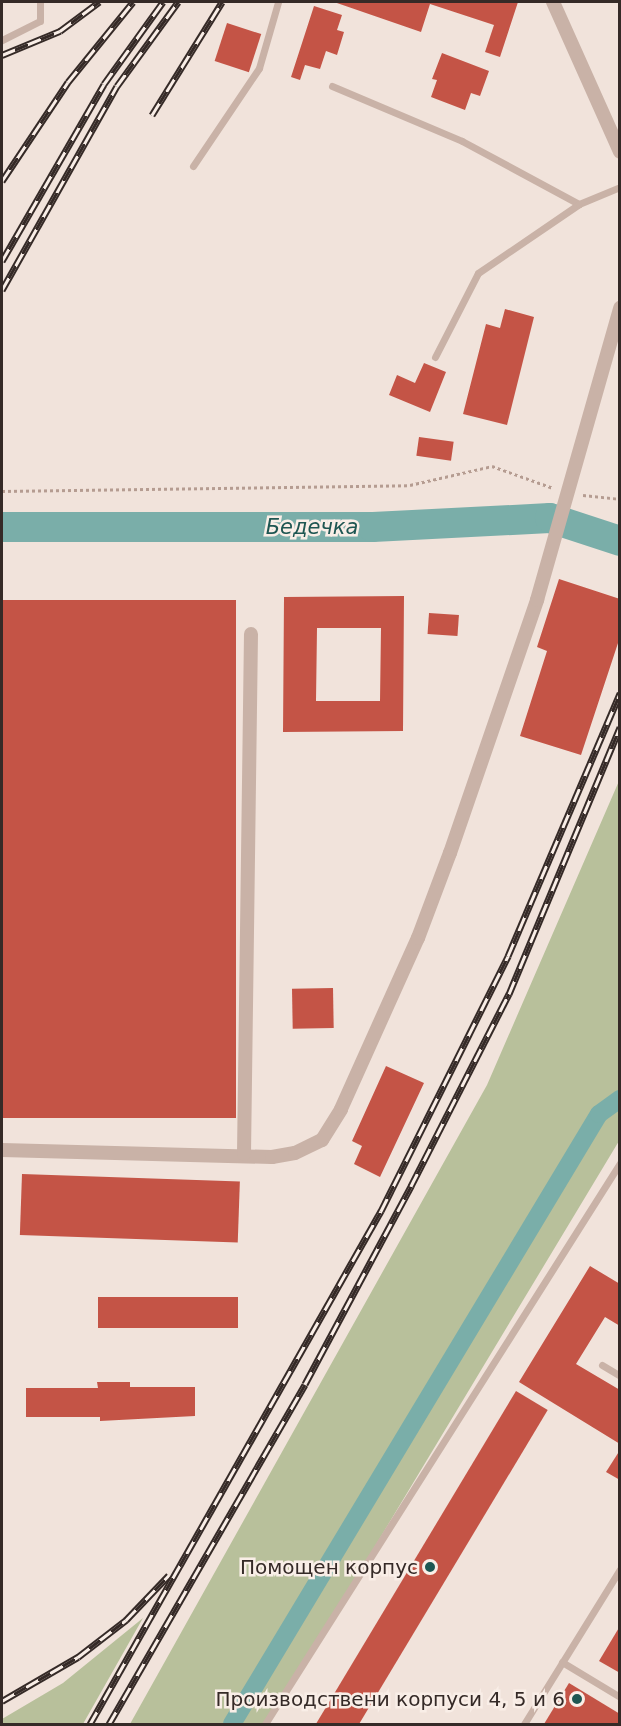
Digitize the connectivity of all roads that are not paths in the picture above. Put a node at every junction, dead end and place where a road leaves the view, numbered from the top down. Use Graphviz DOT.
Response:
graph roads {
  1 [pos="40,2"];
  2 [pos="278,2"];
  3 [pos="553,2"];
  4 [pos="2,40"];
  5 [pos="332,86"];
  6 [pos="620,152"];
  7 [pos="193,166"];
  8 [pos="620,187"];
  9 [pos="579,204"];
  10 [pos="620,308"];
  11 [pos="435,357"];
  12 [pos="251,634"];
  13 [pos="2,1150"];
  14 [pos="244,1154"];
  15 [pos="620,1163"];
  16 [pos="602,1365"];
  17 [pos="620,1376"];
  18 [pos="620,1569"];
  19 [pos="562,1662"];
  20 [pos="620,1697"];
  21 [pos="265,1725"];
  22 [pos="524,1725"];
  1 -- 4 [label="lane"];
  2 -- 7 [label="lane"];
  3 -- 6 [label="street"];
  5 -- 9 [label="lane"];
  8 -- 9 [label="lane"];
  9 -- 11 [label="lane"];
  10 -- 14 [label="street"];
  12 -- 14 [label="street"];
  13 -- 14 [label="street"];
  15 -- 21 [label="lane"];
  16 -- 17 [label="lane"];
  18 -- 19 [label="lane"];
  19 -- 20 [label="lane"];
  19 -- 22 [label="lane"];
}
